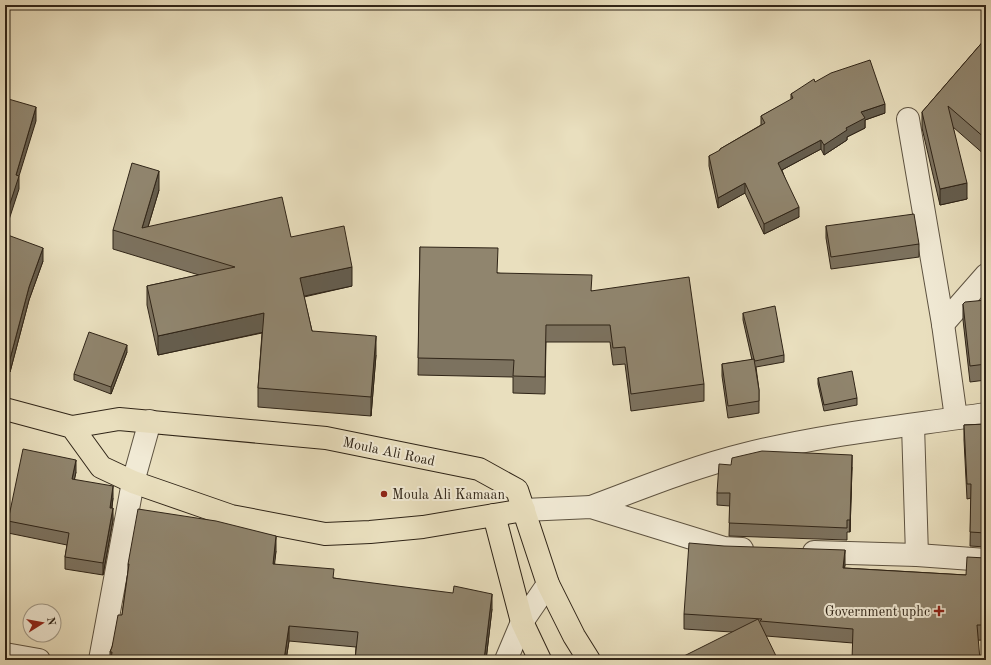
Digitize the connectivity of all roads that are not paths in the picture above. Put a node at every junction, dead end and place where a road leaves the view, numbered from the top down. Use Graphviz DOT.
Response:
graph roads {
  1 [pos="908,119"];
  2 [pos="986,275"];
  3 [pos="943,324"];
  4 [pos="5,409"];
  5 [pos="986,414"];
  6 [pos="956,418"];
  7 [pos="150,421"];
  8 [pos="913,425"];
  9 [pos="72,427"];
  10 [pos="133,482"];
  11 [pos="591,507"];
  12 [pos="524,510"];
  13 [pos="494,515"];
  14 [pos="762,550"];
  15 [pos="793,551"];
  16 [pos="917,555"];
  17 [pos="986,560"];
  18 [pos="548,584"];
  19 [pos="522,622"];
  20 [pos="5,654"];
  21 [pos="39,660"];
  22 [pos="100,660"];
  23 [pos="506,660"];
  24 [pos="540,660"];
  25 [pos="589,660"];
  1 -- 3 [label="street"];
  2 -- 3 [label="street"];
  3 -- 6 [label="street"];
  4 -- 9 [label="main road"];
  5 -- 6 [label="street"];
  6 -- 8 [label="street"];
  7 -- 9 [label="main road, Moula Ali Road"];
  7 -- 10 [label="street"];
  7 -- 12 [label="main road, Moula Ali Road"];
  8 -- 11 [label="street"];
  8 -- 16 [label="street"];
  9 -- 10 [label="main road"];
  10 -- 13 [label="main road"];
  10 -- 22 [label="street"];
  11 -- 12 [label="street"];
  11 -- 14 [label="street"];
  12 -- 13 [label="main road"];
  12 -- 18 [label="main road, Moula Ali Road"];
  13 -- 19 [label="main road"];
  15 -- 16 [label="street"];
  16 -- 17 [label="street"];
  18 -- 19 [label="street"];
  18 -- 25 [label="main road, Moula Ali Road"];
  19 -- 23 [label="street"];
  19 -- 24 [label="main road"];
  20 -- 21 [label="street"];
}
